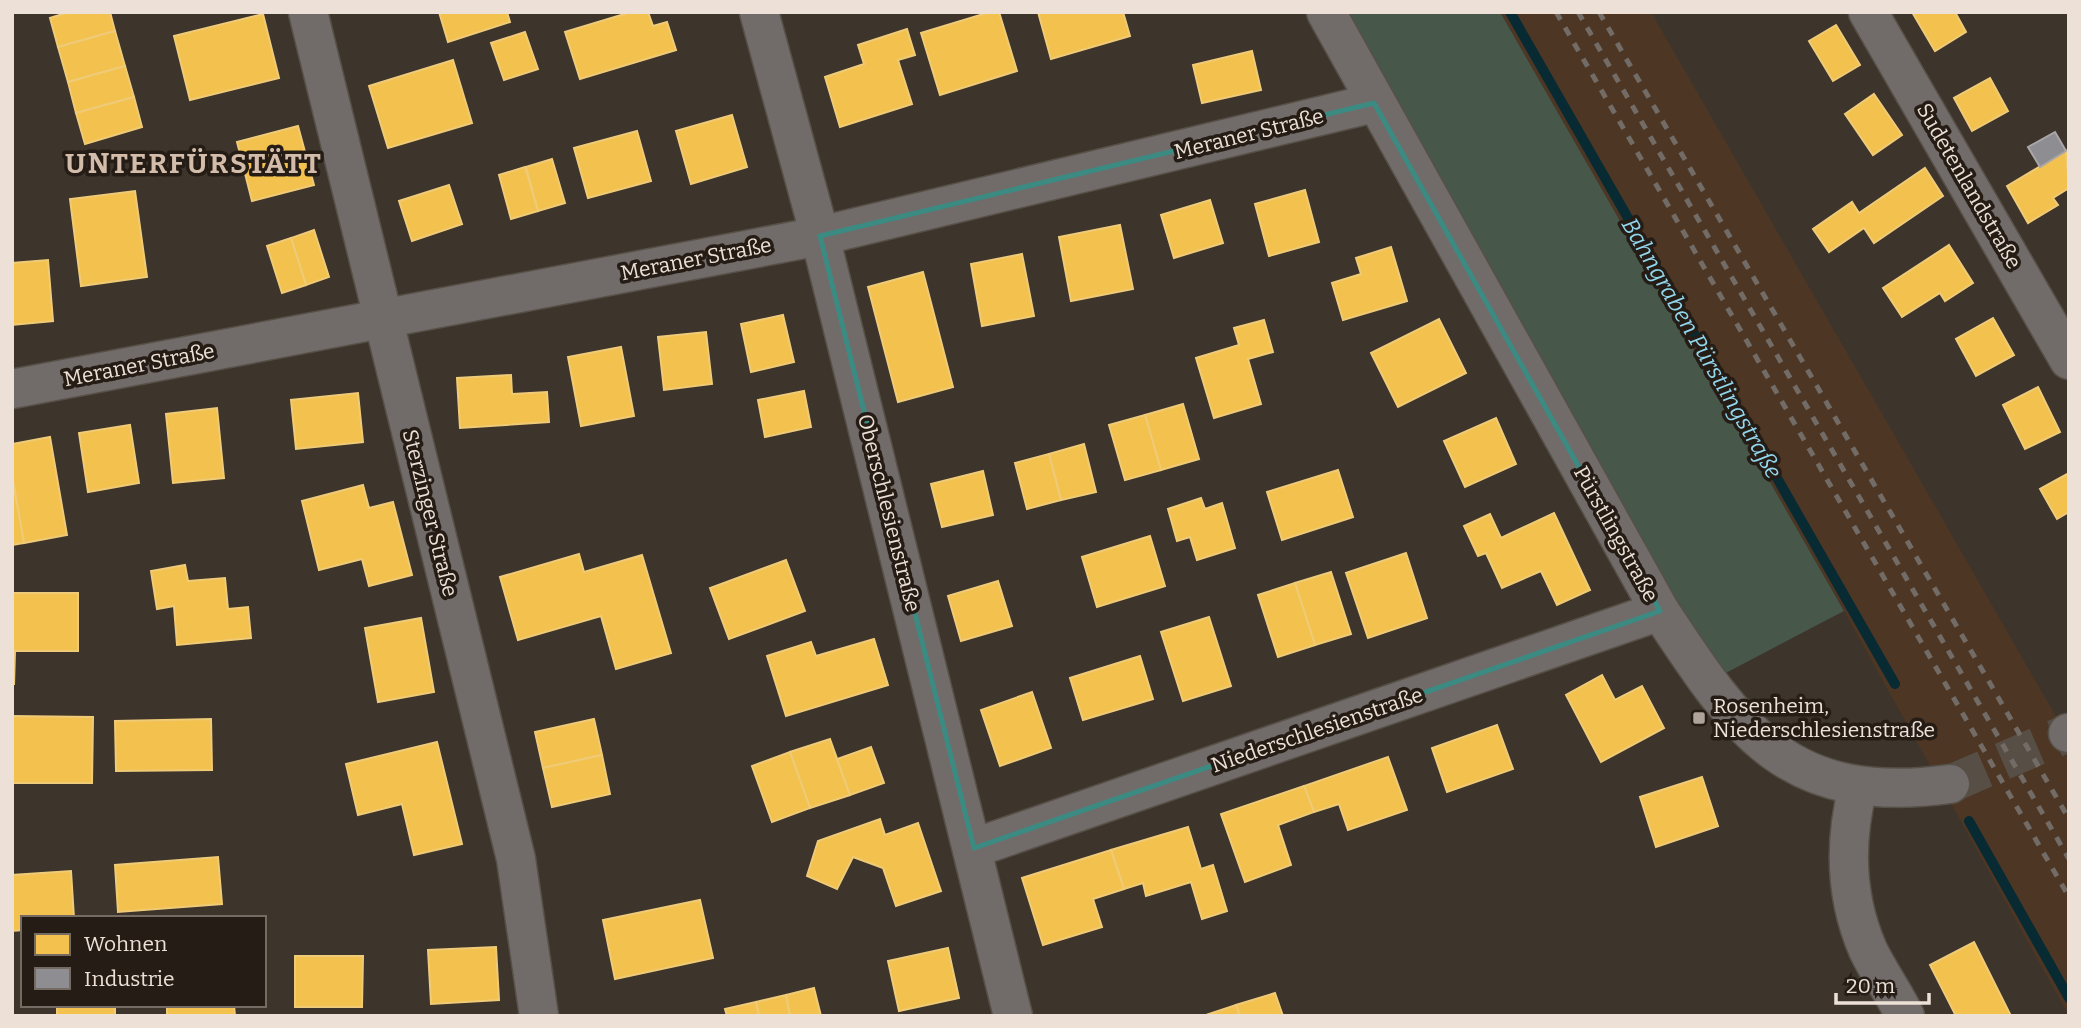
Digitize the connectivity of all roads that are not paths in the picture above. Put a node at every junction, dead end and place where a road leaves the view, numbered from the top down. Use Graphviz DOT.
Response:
graph roads {
  1 [pos="308,12"];
  2 [pos="759,12"];
  3 [pos="1326,12"];
  4 [pos="1868,12"];
  5 [pos="1374,103"];
  6 [pos="820,236"];
  7 [pos="382,319"];
  8 [pos="2059,320"];
  9 [pos="2069,360"];
  10 [pos="12,389"];
  11 [pos="1660,611"];
  12 [pos="1950,784"];
  13 [pos="1858,787"];
  14 [pos="974,848"];
  15 [pos="1903,1012"];
  16 [pos="539,1016"];
  17 [pos="1013,1016"];
  1 -- 7 [label="street, Sterzinger Straße"];
  2 -- 6 [label="street, Oberschlesienstraße"];
  3 -- 5 [label="street, Pürstlingstraße"];
  4 -- 8 [label="street, Sudetenlandstraße"];
  5 -- 6 [label="street, Meraner Straße"];
  5 -- 11 [label="street, Pürstlingstraße"];
  6 -- 7 [label="street, Meraner Straße"];
  6 -- 14 [label="street, Oberschlesienstraße"];
  7 -- 10 [label="street, Meraner Straße"];
  7 -- 16 [label="street, Sterzinger Straße"];
  8 -- 9 [label="street, Sudetenlandstraße"];
  11 -- 13 [label="street, Pürstlingstraße"];
  11 -- 14 [label="street, Niederschlesienstraße"];
  12 -- 13 [label="street, Pürstlingstraße"];
  13 -- 15 [label="street"];
  14 -- 17 [label="street, Oberschlesienstraße"];
}
